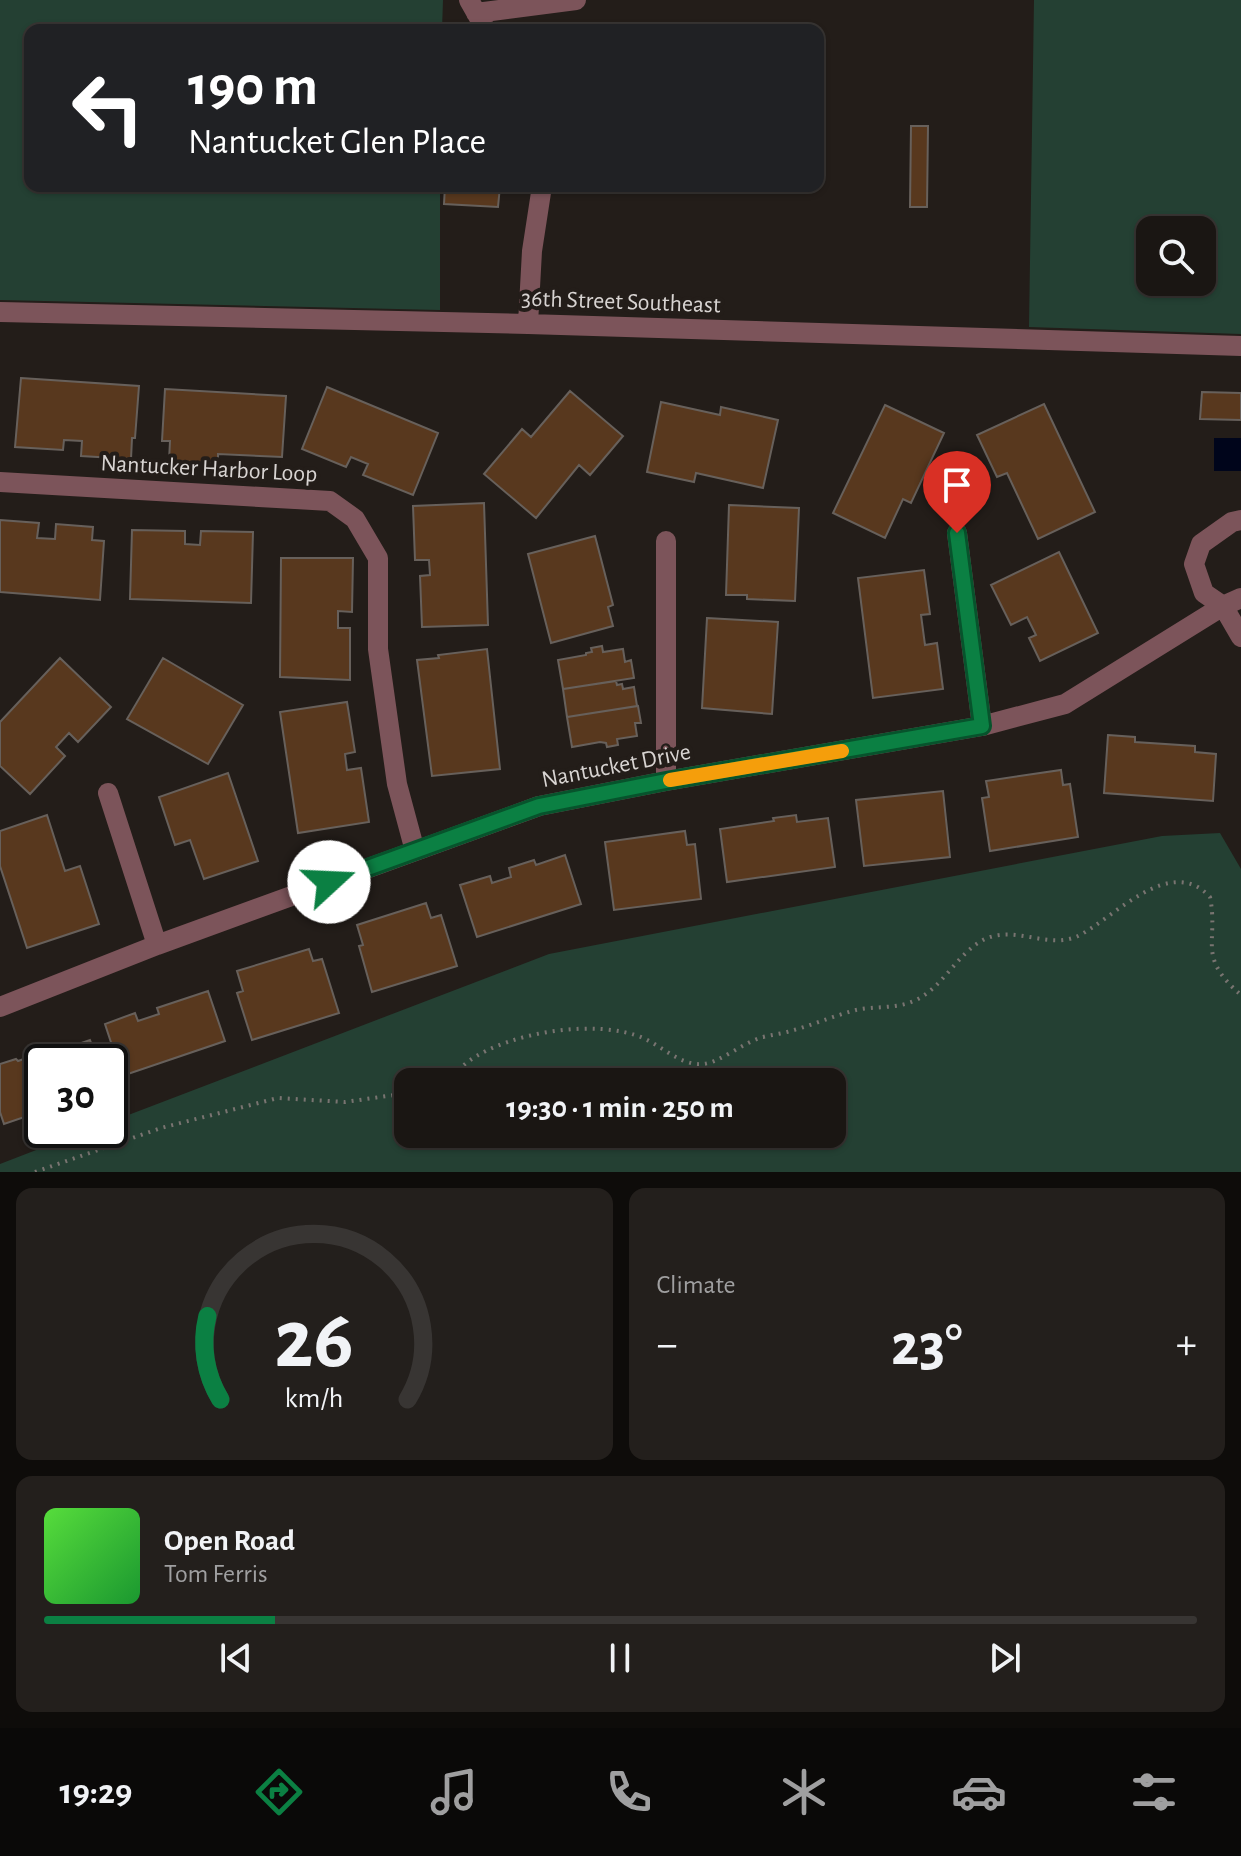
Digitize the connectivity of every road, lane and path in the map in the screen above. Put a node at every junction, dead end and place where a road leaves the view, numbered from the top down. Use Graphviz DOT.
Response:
graph roads {
  1 [pos="576,0"];
  2 [pos="477,14"];
  3 [pos="541,192"];
  4 [pos="0,312"];
  5 [pos="528,324"];
  6 [pos="1241,346"];
  7 [pos="0,482"];
  8 [pos="1241,520"];
  9 [pos="957,533"];
  10 [pos="666,541"];
  11 [pos="1232,602"];
  12 [pos="1241,637"];
  13 [pos="982,726"];
  14 [pos="666,781"];
  15 [pos="108,793"];
  16 [pos="415,851"];
  17 [pos="157,945"];
  18 [pos="1241,995"];
  19 [pos="0,1007"];
  20 [pos="462,1068"];
  21 [pos="394,1095"];
  22 [pos="35,1172"];
  1 -- 2 [label="street"];
  3 -- 5 [label="street"];
  4 -- 5 [label="street, 36th Street Southeast"];
  5 -- 6 [label="street, 36th Street Southeast"];
  7 -- 16 [label="street, Nantucker Harbor Loop"];
  8 -- 11 [label="street"];
  9 -- 13 [label="street"];
  10 -- 14 [label="street"];
  11 -- 12 [label="street"];
  11 -- 13 [label="street, Nantucket Drive"];
  13 -- 14 [label="street, Nantucket Drive"];
  14 -- 16 [label="street, Nantucket Drive"];
  15 -- 17 [label="street"];
  16 -- 17 [label="street, Nantucket Drive"];
  17 -- 19 [label="street, Nantucket Drive"];
  18 -- 20 [label="path"];
  21 -- 22 [label="path"];
}
